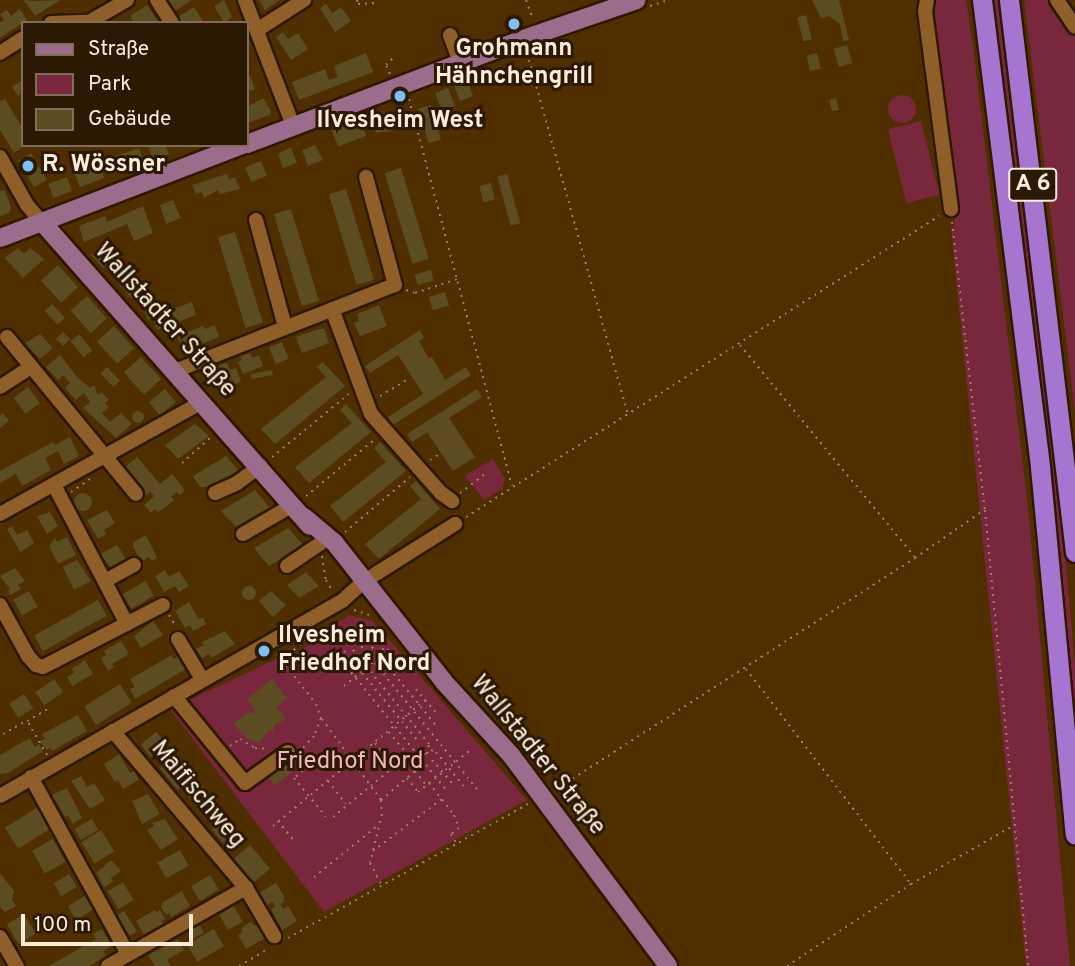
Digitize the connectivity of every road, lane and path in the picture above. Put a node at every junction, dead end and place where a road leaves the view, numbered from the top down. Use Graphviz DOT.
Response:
graph roads {
  1 [pos="127,0"];
  2 [pos="157,0"];
  3 [pos="245,0"];
  4 [pos="304,0"];
  5 [pos="357,0"];
  6 [pos="526,0"];
  7 [pos="637,0"];
  8 [pos="927,0"];
  9 [pos="982,0"];
  10 [pos="1009,0"];
  11 [pos="1057,0"];
  12 [pos="376,3"];
  13 [pos="91,21"];
  14 [pos="171,21"];
  15 [pos="1075,27"];
  16 [pos="257,30"];
  17 [pos="450,35"];
  18 [pos="530,36"];
  19 [pos="21,39"];
  20 [pos="0,53"];
  21 [pos="395,56"];
  22 [pos="460,62"];
  23 [pos="394,87"];
  24 [pos="293,126"];
  25 [pos="248,143"];
  26 [pos="237,147"];
  27 [pos="0,157"];
  28 [pos="366,177"];
  29 [pos="951,209"];
  30 [pos="256,220"];
  31 [pos="42,222"];
  32 [pos="0,238"];
  33 [pos="458,278"];
  34 [pos="395,285"];
  35 [pos="332,309"];
  36 [pos="285,327"];
  37 [pos="7,337"];
  38 [pos="740,345"];
  39 [pos="32,367"];
  40 [pos="176,371"];
  41 [pos="408,379"];
  42 [pos="360,385"];
  43 [pos="0,387"];
  44 [pos="202,402"];
  45 [pos="368,405"];
  46 [pos="628,414"];
  47 [pos="223,426"];
  48 [pos="384,431"];
  49 [pos="105,458"];
  50 [pos="182,463"];
  51 [pos="260,466"];
  52 [pos="419,469"];
  53 [pos="487,473"];
  54 [pos="54,485"];
  55 [pos="513,487"];
  56 [pos="215,493"];
  57 [pos="136,494"];
  58 [pos="452,501"];
  59 [pos="985,509"];
  60 [pos="298,511"];
  61 [pos="0,514"];
  62 [pos="364,515"];
  63 [pos="455,524"];
  64 [pos="243,534"];
  65 [pos="321,543"];
  66 [pos="1075,552"];
  67 [pos="915,558"];
  68 [pos="134,565"];
  69 [pos="287,566"];
  70 [pos="104,581"];
  71 [pos="363,582"];
  72 [pos="342,601"];
  73 [pos="0,605"];
  74 [pos="163,605"];
  75 [pos="377,617"];
  76 [pos="306,619"];
  77 [pos="127,624"];
  78 [pos="325,624"];
  79 [pos="369,632"];
  80 [pos="363,636"];
  81 [pos="178,639"];
  82 [pos="357,641"];
  83 [pos="266,643"];
  84 [pos="350,646"];
  85 [pos="389,649"];
  86 [pos="344,651"];
  87 [pos="386,652"];
  88 [pos="338,656"];
  89 [pos="380,657"];
  90 [pos="282,660"];
  91 [pos="374,662"];
  92 [pos="395,664"];
  93 [pos="367,667"];
  94 [pos="745,669"];
  95 [pos="361,672"];
  96 [pos="355,677"];
  97 [pos="202,679"];
  98 [pos="344,686"];
  99 [pos="416,689"];
  100 [pos="174,696"];
  101 [pos="429,697"];
  102 [pos="425,700"];
  103 [pos="419,705"];
  104 [pos="51,707"];
  105 [pos="413,710"];
  106 [pos="435,712"];
  107 [pos="406,716"];
  108 [pos="321,718"];
  109 [pos="27,721"];
  110 [pos="400,721"];
  111 [pos="394,726"];
  112 [pos="438,728"];
  113 [pos="113,731"];
  114 [pos="388,731"];
  115 [pos="3,734"];
  116 [pos="240,739"];
  117 [pos="416,740"];
  118 [pos="374,742"];
  119 [pos="473,748"];
  120 [pos="430,750"];
  121 [pos="288,752"];
  122 [pos="432,760"];
  123 [pos="351,762"];
  124 [pos="455,762"];
  125 [pos="52,765"];
  126 [pos="426,765"];
  127 [pos="394,766"];
  128 [pos="449,767"];
  129 [pos="442,772"];
  130 [pos="32,777"];
  131 [pos="436,777"];
  132 [pos="407,778"];
  133 [pos="327,781"];
  134 [pos="428,784"];
  135 [pos="453,784"];
  136 [pos="370,786"];
  137 [pos="466,789"];
  138 [pos="477,789"];
  139 [pos="446,790"];
  140 [pos="0,796"];
  141 [pos="308,797"];
  142 [pos="442,799"];
  143 [pos="539,799"];
  144 [pos="381,800"];
  145 [pos="347,805"];
  146 [pos="326,817"];
  147 [pos="333,817"];
  148 [pos="278,821"];
  149 [pos="1016,824"];
  150 [pos="273,826"];
  151 [pos="377,826"];
  152 [pos="1075,834"];
  153 [pos="295,842"];
  154 [pos="457,844"];
  155 [pos="372,852"];
  156 [pos="314,877"];
  157 [pos="911,884"];
  158 [pos="381,886"];
  159 [pos="246,888"];
  160 [pos="0,937"];
  161 [pos="273,943"];
  162 [pos="128,954"];
  163 [pos="17,966"];
  164 [pos="108,966"];
  165 [pos="239,966"];
  166 [pos="668,966"];
  167 [pos="788,966"];
  168 [pos="1028,966"];
  1 -- 13 [label="street"];
  2 -- 14 [label="street"];
  3 -- 16 [label="street"];
  4 -- 16 [label="street"];
  5 -- 12 [label="path"];
  6 -- 18 [label="path"];
  7 -- 18 [label="main road"];
  8 -- 29 [label="street"];
  9 -- 152 [label="highway, A 6"];
  10 -- 66 [label="highway, A 6"];
  11 -- 15 [label="street"];
  16 -- 24 [label="street"];
  17 -- 22 [label="street"];
  18 -- 22 [label="main road"];
  18 -- 46 [label="path"];
  19 -- 20 [label="street"];
  21 -- 23 [label="path"];
  22 -- 23 [label="main road"];
  23 -- 24 [label="main road"];
  23 -- 33 [label="path"];
  24 -- 25 [label="main road"];
  26 -- 31 [label="main road"];
  27 -- 31 [label="street"];
  28 -- 34 [label="street"];
  29 -- 38 [label="path"];
  29 -- 59 [label="path"];
  30 -- 36 [label="street"];
  31 -- 32 [label="main road"];
  31 -- 40 [label="main road, Wallstadter Straße"];
  33 -- 34 [label="path"];
  33 -- 55 [label="path"];
  34 -- 35 [label="street"];
  35 -- 36 [label="street"];
  35 -- 42 [label="street"];
  36 -- 40 [label="street"];
  37 -- 39 [label="street"];
  38 -- 46 [label="path"];
  38 -- 67 [label="path"];
  39 -- 43 [label="street"];
  39 -- 49 [label="street"];
  40 -- 44 [label="main road, Wallstadter Straße"];
  41 -- 45 [label="path"];
  42 -- 45 [label="street"];
  42 -- 51 [label="path"];
  44 -- 47 [label="main road, Wallstadter Straße"];
  44 -- 49 [label="street"];
  45 -- 48 [label="street"];
  46 -- 55 [label="path"];
  47 -- 50 [label="path"];
  47 -- 51 [label="main road, Wallstadter Straße"];
  48 -- 52 [label="street"];
  48 -- 60 [label="path"];
  49 -- 54 [label="street"];
  49 -- 57 [label="street"];
  51 -- 56 [label="street"];
  51 -- 60 [label="main road, Wallstadter Straße"];
  52 -- 58 [label="street"];
  52 -- 62 [label="path"];
  53 -- 58 [label="path"];
  54 -- 61 [label="street"];
  54 -- 70 [label="street"];
  55 -- 63 [label="path"];
  59 -- 67 [label="path"];
  59 -- 149 [label="path"];
  60 -- 64 [label="street"];
  60 -- 65 [label="main road, Wallstadter Straße"];
  60 -- 71 [label="main road, Wallstadter Straße"];
  63 -- 71 [label="street"];
  65 -- 69 [label="street"];
  65 -- 71 [label="main road, Wallstadter Straße"];
  67 -- 94 [label="path"];
  68 -- 70 [label="street"];
  70 -- 77 [label="street"];
  71 -- 72 [label="street"];
  71 -- 76 [label="street"];
  71 -- 143 [label="main road, Wallstadter Straße"];
  72 -- 75 [label="path"];
  72 -- 76 [label="street"];
  73 -- 77 [label="street"];
  74 -- 77 [label="street"];
  74 -- 81 [label="path"];
  76 -- 83 [label="street"];
  78 -- 90 [label="path"];
  79 -- 87 [label="path"];
  80 -- 89 [label="path"];
  81 -- 97 [label="street"];
  82 -- 91 [label="path"];
  83 -- 90 [label="path"];
  83 -- 97 [label="street"];
  84 -- 93 [label="path"];
  85 -- 87 [label="path"];
  86 -- 95 [label="path"];
  87 -- 89 [label="path"];
  87 -- 92 [label="path"];
  88 -- 96 [label="path"];
  89 -- 91 [label="path"];
  89 -- 103 [label="path"];
  90 -- 108 [label="path"];
  91 -- 93 [label="path"];
  91 -- 105 [label="path"];
  93 -- 95 [label="path"];
  93 -- 107 [label="path"];
  94 -- 143 [label="path"];
  94 -- 157 [label="path"];
  95 -- 96 [label="path"];
  95 -- 110 [label="path"];
  96 -- 98 [label="path"];
  96 -- 111 [label="path"];
  97 -- 100 [label="street"];
  99 -- 102 [label="path"];
  100 -- 113 [label="street"];
  100 -- 121 [label="street"];
  101 -- 102 [label="path"];
  102 -- 103 [label="path"];
  102 -- 106 [label="path"];
  103 -- 105 [label="path"];
  103 -- 112 [label="path"];
  104 -- 109 [label="path"];
  105 -- 107 [label="path"];
  105 -- 124 [label="path"];
  107 -- 110 [label="path"];
  107 -- 120 [label="path"];
  108 -- 123 [label="path"];
  108 -- 141 [label="path"];
  109 -- 115 [label="path"];
  109 -- 125 [label="path"];
  110 -- 111 [label="path"];
  110 -- 117 [label="path"];
  111 -- 114 [label="path"];
  111 -- 120 [label="path"];
  113 -- 125 [label="street"];
  113 -- 159 [label="street, Maifischweg"];
  114 -- 118 [label="path"];
  114 -- 127 [label="path"];
  116 -- 121 [label="path"];
  118 -- 123 [label="path"];
  118 -- 127 [label="path"];
  119 -- 124 [label="path"];
  120 -- 128 [label="path"];
  122 -- 129 [label="path"];
  123 -- 133 [label="path"];
  123 -- 136 [label="path"];
  124 -- 128 [label="path"];
  124 -- 138 [label="path"];
  125 -- 130 [label="street"];
  126 -- 131 [label="path"];
  127 -- 136 [label="path"];
  128 -- 129 [label="path"];
  128 -- 137 [label="path"];
  129 -- 131 [label="path"];
  129 -- 135 [label="path"];
  130 -- 140 [label="street"];
  130 -- 162 [label="street"];
  131 -- 134 [label="path"];
  131 -- 139 [label="path"];
  132 -- 134 [label="path"];
  132 -- 134 [label="path"];
  132 -- 144 [label="path"];
  133 -- 141 [label="path"];
  133 -- 145 [label="path"];
  134 -- 142 [label="path"];
  136 -- 144 [label="path"];
  136 -- 145 [label="path"];
  141 -- 146 [label="path"];
  141 -- 148 [label="path"];
  142 -- 154 [label="path"];
  142 -- 155 [label="path"];
  143 -- 154 [label="path"];
  143 -- 166 [label="main road, Wallstadter Straße"];
  144 -- 151 [label="path"];
  145 -- 147 [label="path"];
  148 -- 150 [label="path"];
  148 -- 153 [label="path"];
  149 -- 157 [label="path"];
  149 -- 168 [label="path"];
  151 -- 155 [label="path"];
  151 -- 156 [label="path"];
  154 -- 158 [label="path"];
  155 -- 158 [label="path"];
  157 -- 167 [label="path"];
  158 -- 161 [label="path"];
  159 -- 161 [label="street, Maifischweg"];
  159 -- 162 [label="street"];
  160 -- 163 [label="street"];
  161 -- 165 [label="path"];
  162 -- 164 [label="street"];
}
